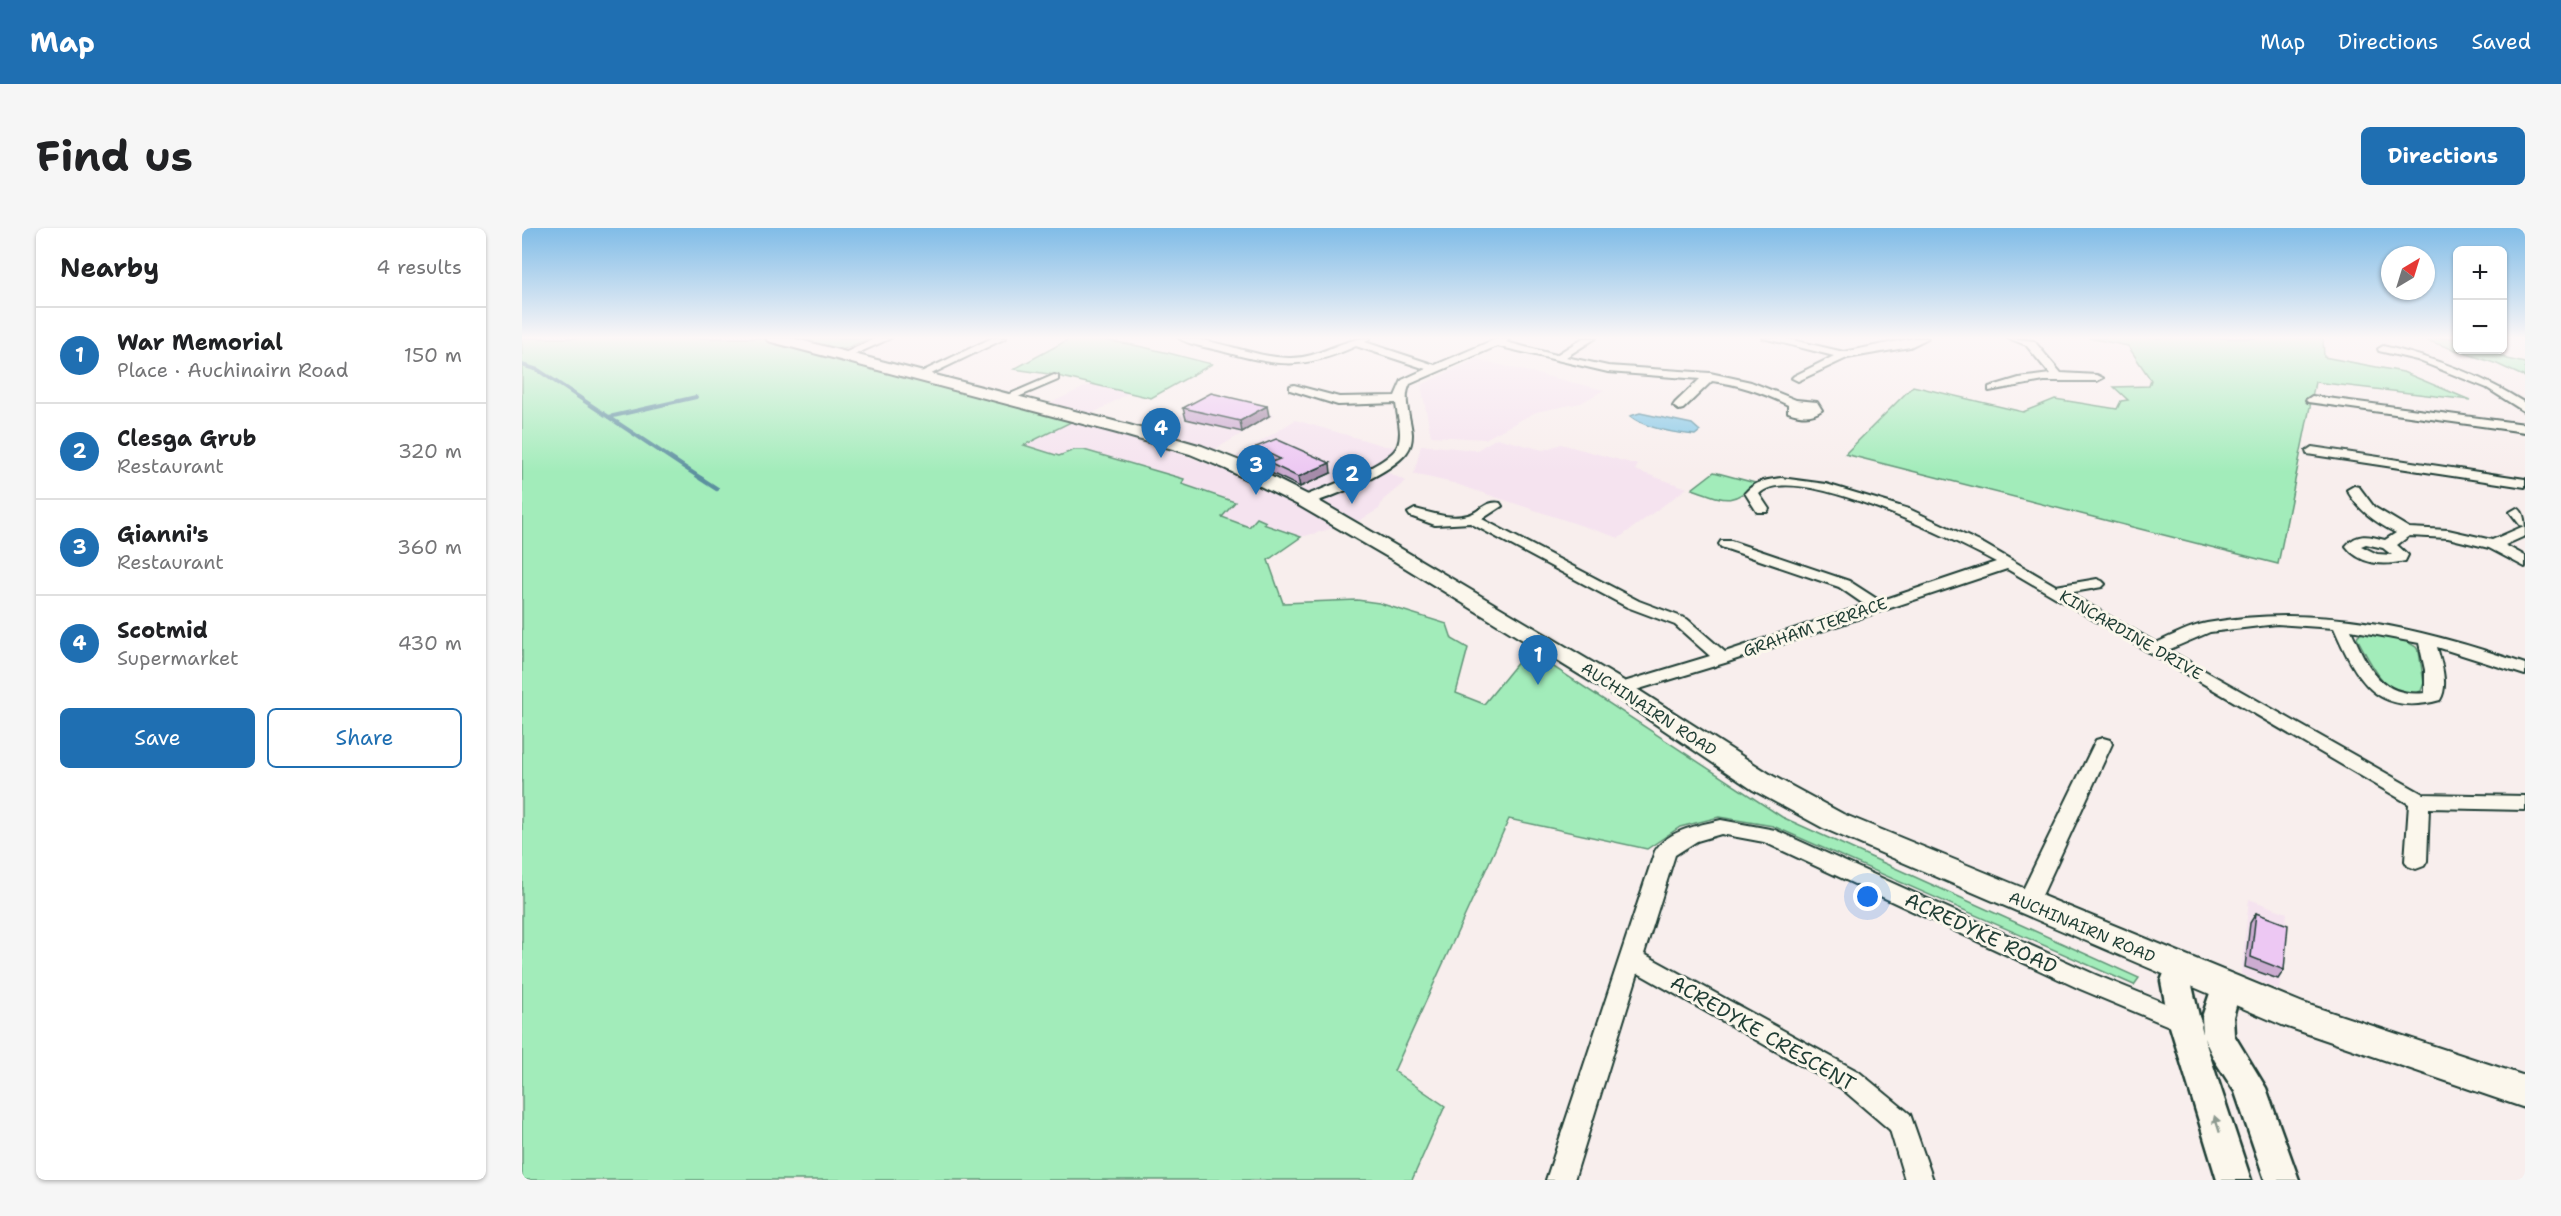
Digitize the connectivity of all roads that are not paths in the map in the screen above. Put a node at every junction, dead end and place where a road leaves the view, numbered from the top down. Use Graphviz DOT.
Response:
graph roads {
  1 [pos="949,382"];
  2 [pos="1044,382"];
  3 [pos="1406,382"];
  4 [pos="1703,382"];
  5 [pos="1734,382"];
  6 [pos="2010,382"];
  7 [pos="2482,382"];
  8 [pos="1294,388"];
  9 [pos="1993,389"];
  10 [pos="1007,398"];
  11 [pos="1402,399"];
  12 [pos="2312,400"];
  13 [pos="1794,404"];
  14 [pos="1679,405"];
  15 [pos="2525,408"];
  16 [pos="2525,428"];
  17 [pos="2312,451"];
  18 [pos="2525,483"];
  19 [pos="2354,490"];
  20 [pos="1305,501"];
  21 [pos="1496,506"];
  22 [pos="1762,509"];
  23 [pos="1415,513"];
  24 [pos="1472,519"];
  25 [pos="2525,530"];
  26 [pos="2406,532"];
  27 [pos="1726,544"];
  28 [pos="2388,544"];
  29 [pos="2494,545"];
  30 [pos="2525,562"];
  31 [pos="2009,563"];
  32 [pos="2097,584"];
  33 [pos="2053,591"];
  34 [pos="1877,606"];
  35 [pos="2340,623"];
  36 [pos="2426,638"];
  37 [pos="2155,649"];
  38 [pos="1722,658"];
  39 [pos="2525,670"];
  40 [pos="1620,689"];
  41 [pos="2103,744"];
  42 [pos="2419,801"];
  43 [pos="2525,803"];
  44 [pos="2416,861"];
  45 [pos="2028,904"];
  46 [pos="1631,958"];
  47 [pos="2179,968"];
  48 [pos="2226,987"];
  49 [pos="2184,1023"];
  50 [pos="2217,1029"];
  51 [pos="2525,1092"];
  52 [pos="1560,1180"];
  53 [pos="1919,1180"];
  54 [pos="2234,1180"];
  55 [pos="2282,1180"];
  1 -- 10 [label="main road, AUCHINAIRN ROAD"];
  2 -- 10 [label="street"];
  3 -- 11 [label="street"];
  4 -- 14 [label="street"];
  5 -- 13 [label="street"];
  6 -- 9 [label="street"];
  7 -- 15 [label="street"];
  8 -- 11 [label="street"];
  10 -- 20 [label="main road, AUCHINAIRN ROAD"];
  11 -- 20 [label="street"];
  12 -- 16 [label="street"];
  17 -- 18 [label="street"];
  19 -- 26 [label="street"];
  20 -- 40 [label="main road, AUCHINAIRN ROAD"];
  21 -- 24 [label="street"];
  22 -- 31 [label="street, KINCARDINE DRIVE"];
  23 -- 24 [label="street"];
  24 -- 38 [label="street"];
  25 -- 29 [label="street"];
  26 -- 28 [label="street"];
  26 -- 29 [label="street"];
  27 -- 34 [label="street"];
  29 -- 30 [label="street"];
  31 -- 33 [label="street, KINCARDINE DRIVE"];
  31 -- 34 [label="street, GRAHAM TERRACE"];
  32 -- 33 [label="street"];
  33 -- 37 [label="street, KINCARDINE DRIVE"];
  34 -- 38 [label="street, GRAHAM TERRACE"];
  35 -- 36 [label="street"];
  35 -- 36 [label="street"];
  35 -- 37 [label="street"];
  36 -- 39 [label="street"];
  37 -- 42 [label="street, KINCARDINE DRIVE"];
  38 -- 40 [label="street, GRAHAM TERRACE"];
  40 -- 45 [label="main road, AUCHINAIRN ROAD"];
  41 -- 45 [label="street"];
  42 -- 43 [label="street, KINCARDINE DRIVE"];
  42 -- 44 [label="street"];
  45 -- 47 [label="main road, AUCHINAIRN ROAD"];
  46 -- 49 [label="street, ACREDYKE ROAD"];
  46 -- 52 [label="street, ACREDYKE ROAD"];
  46 -- 53 [label="street, ACREDYKE CRESCENT"];
  47 -- 48 [label="main road, AUCHINAIRN ROAD"];
  47 -- 49 [label="street"];
  48 -- 50 [label="street"];
  48 -- 51 [label="main road, AUCHINAIRN ROAD"];
  49 -- 50 [label="street, ACREDYKE ROAD"];
  54 -- 49 [label="street, one-way"];
  50 -- 55 [label="street"];
}
